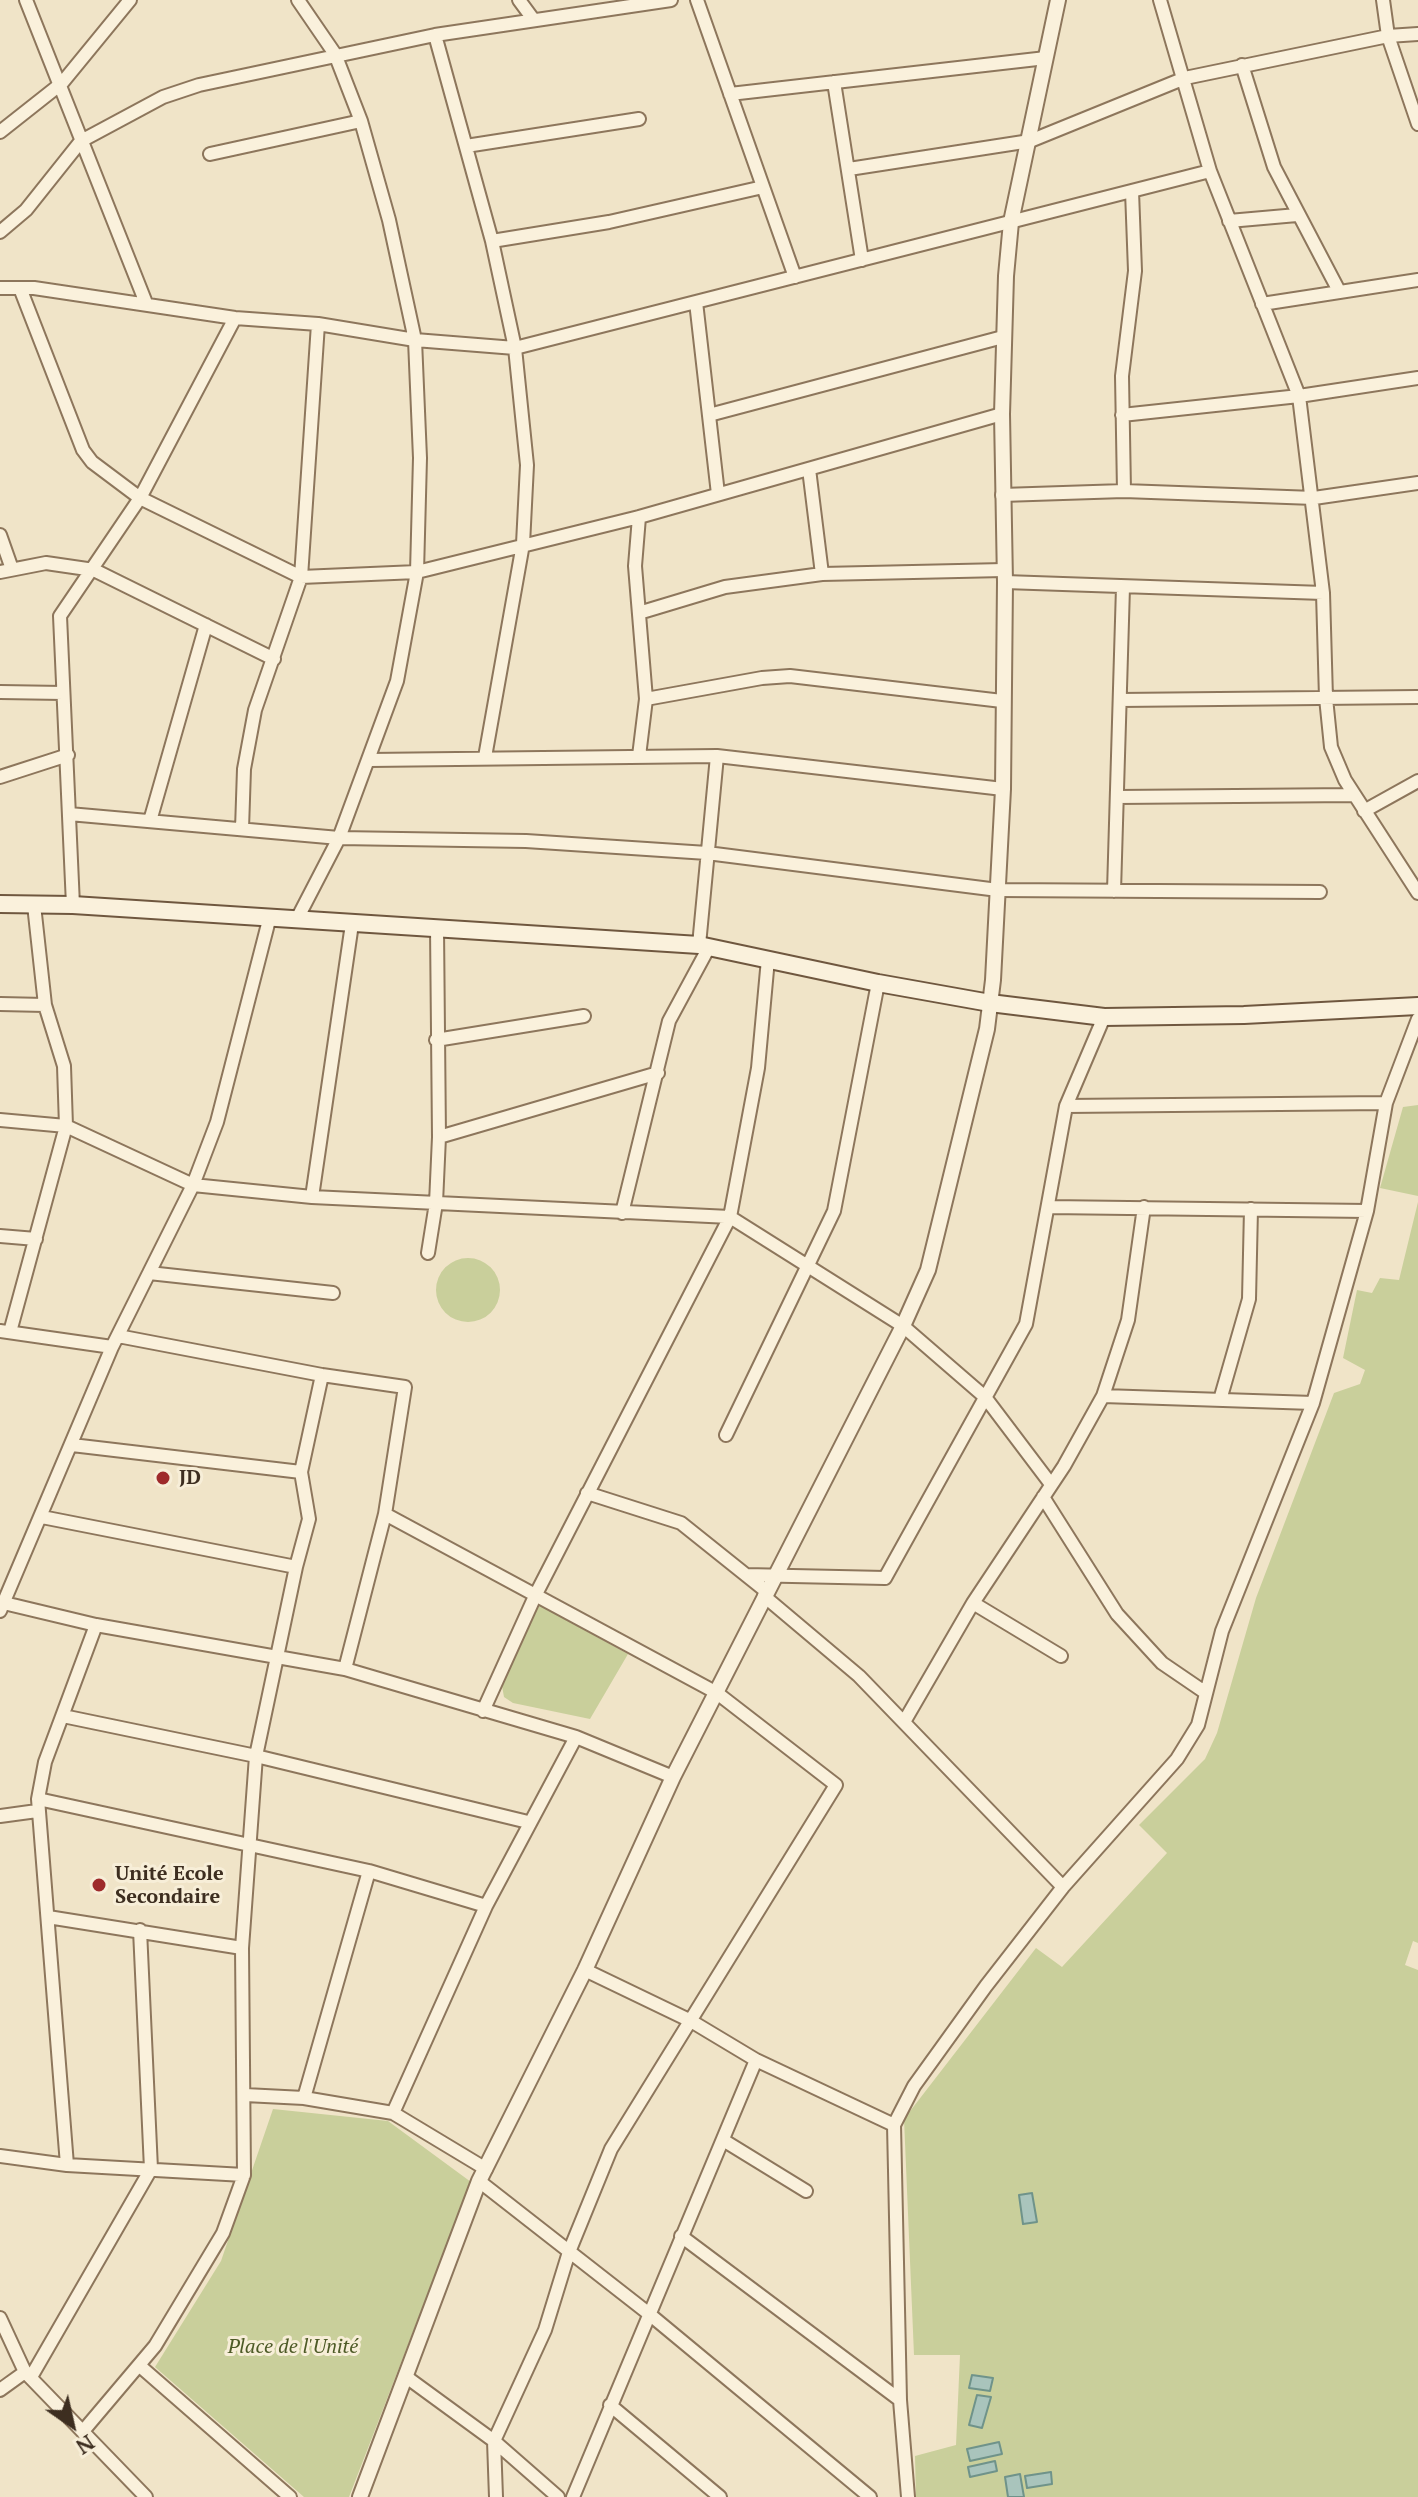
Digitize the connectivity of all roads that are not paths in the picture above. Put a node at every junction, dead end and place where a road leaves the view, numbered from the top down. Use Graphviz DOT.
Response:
graph roads {
  1 [pos="26,0"];
  2 [pos="130,0"];
  3 [pos="298,0"];
  4 [pos="519,0"];
  5 [pos="671,0"];
  6 [pos="697,0"];
  7 [pos="1058,0"];
  8 [pos="1160,0"];
  9 [pos="1383,0"];
  10 [pos="610,4"];
  11 [pos="533,19"];
  12 [pos="1418,34"];
  13 [pos="435,35"];
  14 [pos="1388,36"];
  15 [pos="335,54"];
  16 [pos="1046,58"];
  17 [pos="1242,65"];
  18 [pos="1185,78"];
  19 [pos="834,82"];
  20 [pos="62,83"];
  21 [pos="730,94"];
  22 [pos="639,119"];
  23 [pos="361,121"];
  24 [pos="1418,124"];
  25 [pos="0,132"];
  26 [pos="81,141"];
  27 [pos="1030,141"];
  28 [pos="466,146"];
  29 [pos="210,154"];
  30 [pos="849,169"];
  31 [pos="1210,171"];
  32 [pos="763,187"];
  33 [pos="1132,191"];
  34 [pos="1297,215"];
  35 [pos="1229,221"];
  36 [pos="1011,222"];
  37 [pos="0,232"];
  38 [pos="492,241"];
  39 [pos="862,260"];
  40 [pos="795,277"];
  41 [pos="1418,280"];
  42 [pos="0,288"];
  43 [pos="20,288"];
  44 [pos="1339,291"];
  45 [pos="696,302"];
  46 [pos="146,303"];
  47 [pos="1262,304"];
  48 [pos="235,318"];
  49 [pos="318,324"];
  50 [pos="1003,337"];
  51 [pos="415,340"];
  52 [pos="515,348"];
  53 [pos="1418,378"];
  54 [pos="1299,396"];
  55 [pos="1002,414"];
  56 [pos="709,415"];
  57 [pos="1122,415"];
  58 [pos="809,469"];
  59 [pos="1418,483"];
  60 [pos="1124,491"];
  61 [pos="718,494"];
  62 [pos="1002,495"];
  63 [pos="140,498"];
  64 [pos="1314,498"];
  65 [pos="639,517"];
  66 [pos="0,535"];
  67 [pos="523,544"];
  68 [pos="94,570"];
  69 [pos="6,571"];
  70 [pos="417,572"];
  71 [pos="822,574"];
  72 [pos="1005,576"];
  73 [pos="301,577"];
  74 [pos="1123,587"];
  75 [pos="1323,593"];
  76 [pos="642,612"];
  77 [pos="206,625"];
  78 [pos="274,659"];
  79 [pos="0,692"];
  80 [pos="63,693"];
  81 [pos="1418,697"];
  82 [pos="1326,698"];
  83 [pos="646,699"];
  84 [pos="1120,700"];
  85 [pos="1002,701"];
  86 [pos="68,755"];
  87 [pos="639,756"];
  88 [pos="717,756"];
  89 [pos="485,757"];
  90 [pos="370,760"];
  91 [pos="0,777"];
  92 [pos="1418,781"];
  93 [pos="1003,789"];
  94 [pos="1354,795"];
  95 [pos="1117,797"];
  96 [pos="1364,811"];
  97 [pos="69,814"];
  98 [pos="150,821"];
  99 [pos="242,829"];
  100 [pos="339,838"];
  101 [pos="707,853"];
  102 [pos="998,890"];
  103 [pos="1114,891"];
  104 [pos="1320,892"];
  105 [pos="1418,893"];
  106 [pos="0,904"];
  107 [pos="34,905"];
  108 [pos="73,905"];
  109 [pos="269,920"];
  110 [pos="296,921"];
  111 [pos="352,924"];
  112 [pos="437,928"];
  113 [pos="704,946"];
  114 [pos="768,959"];
  115 [pos="878,983"];
  116 [pos="990,1003"];
  117 [pos="0,1004"];
  118 [pos="45,1005"];
  119 [pos="1418,1006"];
  120 [pos="584,1016"];
  121 [pos="1104,1017"];
  122 [pos="1418,1019"];
  123 [pos="436,1040"];
  124 [pos="658,1073"];
  125 [pos="1386,1103"];
  126 [pos="1066,1106"];
  127 [pos="0,1120"];
  128 [pos="66,1126"];
  129 [pos="439,1137"];
  130 [pos="193,1185"];
  131 [pos="312,1197"];
  132 [pos="436,1203"];
  133 [pos="1049,1207"];
  134 [pos="1144,1207"];
  135 [pos="1251,1209"];
  136 [pos="1367,1211"];
  137 [pos="622,1213"];
  138 [pos="730,1217"];
  139 [pos="0,1236"];
  140 [pos="36,1239"];
  141 [pos="428,1253"];
  142 [pos="808,1269"];
  143 [pos="149,1273"];
  144 [pos="333,1293"];
  145 [pos="903,1326"];
  146 [pos="5,1332"];
  147 [pos="115,1341"];
  148 [pos="322,1375"];
  149 [pos="1103,1396"];
  150 [pos="985,1397"];
  151 [pos="1220,1400"];
  152 [pos="1313,1403"];
  153 [pos="726,1435"];
  154 [pos="72,1445"];
  155 [pos="301,1472"];
  156 [pos="1050,1483"];
  157 [pos="587,1493"];
  158 [pos="1043,1497"];
  159 [pos="385,1514"];
  160 [pos="42,1517"];
  161 [pos="296,1567"];
  162 [pos="746,1575"];
  163 [pos="774,1576"];
  164 [pos="536,1594"];
  165 [pos="765,1594"];
  166 [pos="973,1603"];
  167 [pos="1,1605"];
  168 [pos="96,1625"];
  169 [pos="1061,1656"];
  170 [pos="277,1658"];
  171 [pos="345,1669"];
  172 [pos="717,1693"];
  173 [pos="1206,1693"];
  174 [pos="483,1711"];
  175 [pos="63,1716"];
  176 [pos="904,1722"];
  177 [pos="576,1737"];
  178 [pos="256,1756"];
  179 [pos="673,1777"];
  180 [pos="37,1805"];
  181 [pos="0,1816"];
  182 [pos="528,1822"];
  183 [pos="250,1847"];
  184 [pos="369,1871"];
  185 [pos="1063,1887"];
  186 [pos="486,1906"];
  187 [pos="48,1917"];
  188 [pos="140,1930"];
  189 [pos="242,1948"];
  190 [pos="585,1970"];
  191 [pos="691,2021"];
  192 [pos="756,2060"];
  193 [pos="245,2095"];
  194 [pos="304,2098"];
  195 [pos="393,2113"];
  196 [pos="894,2125"];
  197 [pos="723,2140"];
  198 [pos="0,2156"];
  199 [pos="67,2165"];
  200 [pos="151,2169"];
  201 [pos="244,2175"];
  202 [pos="482,2175"];
  203 [pos="806,2191"];
  204 [pos="681,2236"];
  205 [pos="569,2252"];
  206 [pos="648,2313"];
  207 [pos="0,2318"];
  208 [pos="141,2367"];
  209 [pos="28,2375"];
  210 [pos="405,2376"];
  211 [pos="0,2390"];
  212 [pos="900,2400"];
  213 [pos="610,2405"];
  214 [pos="84,2430"];
  215 [pos="494,2441"];
  216 [pos="146,2497"];
  217 [pos="290,2497"];
  218 [pos="360,2497"];
  219 [pos="496,2497"];
  220 [pos="558,2497"];
  221 [pos="573,2497"];
  222 [pos="720,2497"];
  223 [pos="870,2497"];
  224 [pos="908,2497"];
  1 -- 20 [label="street"];
  2 -- 20 [label="street"];
  3 -- 15 [label="street"];
  4 -- 11 [label="street"];
  5 -- 10 [label="street"];
  6 -- 21 [label="street"];
  7 -- 16 [label="street"];
  8 -- 18 [label="street"];
  9 -- 14 [label="street"];
  10 -- 11 [label="street"];
  11 -- 13 [label="street"];
  12 -- 14 [label="street"];
  13 -- 15 [label="street"];
  13 -- 28 [label="street"];
  14 -- 17 [label="street"];
  14 -- 24 [label="street"];
  15 -- 23 [label="street"];
  15 -- 26 [label="street"];
  16 -- 19 [label="street"];
  16 -- 27 [label="street"];
  17 -- 18 [label="street"];
  17 -- 34 [label="street"];
  18 -- 27 [label="street"];
  18 -- 31 [label="street"];
  19 -- 21 [label="street"];
  19 -- 30 [label="street"];
  20 -- 25 [label="street"];
  20 -- 26 [label="street"];
  21 -- 32 [label="street"];
  22 -- 28 [label="street"];
  23 -- 29 [label="street"];
  23 -- 51 [label="street"];
  26 -- 37 [label="street"];
  26 -- 46 [label="street"];
  27 -- 30 [label="street"];
  27 -- 36 [label="street"];
  28 -- 38 [label="street"];
  30 -- 39 [label="street"];
  31 -- 33 [label="street"];
  31 -- 35 [label="street"];
  32 -- 38 [label="street"];
  32 -- 40 [label="street"];
  33 -- 36 [label="street"];
  33 -- 57 [label="street"];
  34 -- 35 [label="street"];
  34 -- 44 [label="street"];
  35 -- 47 [label="street"];
  36 -- 39 [label="street"];
  36 -- 50 [label="street"];
  38 -- 52 [label="street"];
  39 -- 40 [label="street"];
  40 -- 45 [label="street"];
  41 -- 44 [label="street"];
  42 -- 43 [label="street"];
  43 -- 46 [label="street"];
  43 -- 63 [label="street"];
  44 -- 47 [label="street"];
  45 -- 52 [label="street"];
  45 -- 56 [label="street"];
  46 -- 48 [label="street"];
  47 -- 54 [label="street"];
  48 -- 49 [label="street"];
  48 -- 63 [label="street"];
  49 -- 51 [label="street"];
  49 -- 73 [label="street"];
  50 -- 55 [label="street"];
  50 -- 56 [label="street"];
  51 -- 52 [label="street"];
  51 -- 70 [label="street"];
  52 -- 67 [label="street"];
  53 -- 54 [label="street"];
  54 -- 57 [label="street"];
  54 -- 64 [label="street"];
  55 -- 58 [label="street"];
  55 -- 62 [label="street"];
  56 -- 61 [label="street"];
  57 -- 60 [label="street"];
  58 -- 61 [label="street"];
  58 -- 71 [label="street"];
  59 -- 64 [label="street"];
  60 -- 62 [label="street"];
  60 -- 64 [label="street"];
  61 -- 65 [label="street"];
  62 -- 72 [label="street"];
  63 -- 68 [label="street"];
  63 -- 73 [label="street"];
  64 -- 75 [label="street"];
  65 -- 67 [label="street"];
  65 -- 76 [label="street"];
  66 -- 69 [label="street"];
  67 -- 70 [label="street"];
  67 -- 89 [label="street"];
  68 -- 69 [label="street"];
  68 -- 77 [label="street"];
  68 -- 80 [label="street"];
  70 -- 73 [label="street"];
  70 -- 90 [label="street"];
  71 -- 72 [label="street"];
  71 -- 76 [label="street"];
  72 -- 74 [label="street"];
  72 -- 85 [label="street"];
  73 -- 78 [label="street"];
  74 -- 75 [label="street"];
  74 -- 84 [label="street"];
  75 -- 82 [label="street"];
  76 -- 83 [label="street"];
  77 -- 78 [label="street"];
  77 -- 98 [label="street"];
  78 -- 99 [label="street"];
  79 -- 80 [label="street"];
  80 -- 86 [label="street"];
  81 -- 82 [label="street"];
  82 -- 84 [label="street"];
  82 -- 94 [label="street"];
  83 -- 85 [label="street"];
  83 -- 87 [label="street"];
  84 -- 95 [label="street"];
  85 -- 93 [label="street"];
  86 -- 91 [label="street"];
  86 -- 97 [label="street"];
  87 -- 88 [label="street"];
  87 -- 89 [label="street"];
  88 -- 93 [label="street"];
  88 -- 101 [label="street"];
  89 -- 90 [label="street"];
  90 -- 100 [label="street"];
  92 -- 96 [label="street"];
  93 -- 102 [label="street"];
  94 -- 95 [label="street"];
  94 -- 96 [label="street"];
  95 -- 103 [label="street"];
  96 -- 105 [label="street"];
  97 -- 98 [label="street"];
  97 -- 108 [label="street"];
  98 -- 99 [label="street"];
  99 -- 100 [label="street"];
  100 -- 101 [label="street"];
  100 -- 110 [label="street"];
  101 -- 102 [label="street"];
  101 -- 113 [label="street"];
  102 -- 103 [label="street"];
  102 -- 116 [label="street"];
  103 -- 104 [label="street"];
  106 -- 107 [label="main road"];
  107 -- 108 [label="main road"];
  107 -- 118 [label="street"];
  108 -- 109 [label="main road"];
  109 -- 110 [label="main road"];
  109 -- 130 [label="street"];
  110 -- 111 [label="main road"];
  111 -- 112 [label="main road"];
  111 -- 131 [label="street"];
  112 -- 113 [label="main road"];
  112 -- 123 [label="street"];
  113 -- 114 [label="main road"];
  113 -- 124 [label="street"];
  114 -- 115 [label="main road"];
  114 -- 138 [label="street"];
  115 -- 116 [label="main road"];
  115 -- 142 [label="street"];
  116 -- 121 [label="main road"];
  116 -- 145 [label="street"];
  117 -- 118 [label="street"];
  118 -- 128 [label="street"];
  119 -- 121 [label="main road"];
  120 -- 123 [label="street"];
  121 -- 126 [label="street"];
  122 -- 125 [label="street"];
  123 -- 129 [label="street"];
  124 -- 129 [label="street"];
  124 -- 137 [label="street"];
  125 -- 126 [label="street"];
  125 -- 136 [label="street"];
  126 -- 133 [label="street"];
  127 -- 128 [label="street"];
  128 -- 130 [label="street"];
  128 -- 140 [label="street"];
  129 -- 132 [label="street"];
  130 -- 131 [label="street"];
  130 -- 143 [label="street"];
  131 -- 132 [label="street"];
  132 -- 137 [label="street"];
  132 -- 141 [label="street"];
  133 -- 134 [label="street"];
  133 -- 150 [label="street"];
  134 -- 135 [label="street"];
  134 -- 149 [label="street"];
  135 -- 136 [label="street"];
  135 -- 151 [label="street"];
  136 -- 152 [label="street"];
  137 -- 138 [label="street"];
  138 -- 142 [label="street"];
  138 -- 157 [label="street"];
  139 -- 140 [label="street"];
  140 -- 146 [label="street"];
  142 -- 145 [label="street"];
  142 -- 153 [label="street"];
  143 -- 144 [label="street"];
  143 -- 147 [label="street"];
  145 -- 150 [label="street"];
  145 -- 163 [label="street"];
  146 -- 147 [label="street"];
  147 -- 148 [label="street"];
  147 -- 154 [label="street"];
  148 -- 155 [label="street"];
  148 -- 159 [label="street"];
  149 -- 151 [label="street"];
  149 -- 156 [label="street"];
  150 -- 156 [label="street"];
  150 -- 163 [label="street"];
  151 -- 152 [label="street"];
  152 -- 173 [label="street"];
  154 -- 155 [label="street"];
  154 -- 160 [label="street"];
  155 -- 161 [label="street"];
  156 -- 158 [label="street"];
  157 -- 162 [label="street"];
  157 -- 164 [label="street"];
  158 -- 166 [label="street"];
  158 -- 173 [label="street"];
  159 -- 164 [label="street"];
  159 -- 171 [label="street"];
  160 -- 161 [label="street"];
  160 -- 167 [label="street"];
  161 -- 170 [label="street"];
  162 -- 163 [label="street"];
  162 -- 165 [label="street"];
  163 -- 165 [label="street"];
  164 -- 172 [label="street"];
  164 -- 174 [label="street"];
  165 -- 172 [label="street"];
  165 -- 176 [label="street"];
  166 -- 169 [label="street"];
  166 -- 176 [label="street"];
  167 -- 168 [label="street"];
  168 -- 170 [label="street"];
  168 -- 175 [label="street"];
  170 -- 171 [label="street"];
  170 -- 178 [label="street"];
  171 -- 174 [label="street"];
  172 -- 179 [label="street"];
  172 -- 191 [label="street"];
  173 -- 185 [label="street"];
  174 -- 177 [label="street"];
  175 -- 178 [label="street"];
  175 -- 180 [label="street"];
  176 -- 185 [label="street"];
  177 -- 179 [label="street"];
  177 -- 182 [label="street"];
  178 -- 182 [label="street"];
  178 -- 183 [label="street"];
  179 -- 190 [label="street"];
  180 -- 181 [label="street"];
  180 -- 183 [label="street"];
  180 -- 187 [label="street"];
  182 -- 186 [label="street"];
  183 -- 184 [label="street"];
  183 -- 189 [label="street"];
  184 -- 186 [label="street"];
  184 -- 194 [label="street"];
  185 -- 196 [label="street"];
  186 -- 195 [label="street"];
  187 -- 188 [label="street"];
  187 -- 199 [label="street"];
  188 -- 189 [label="street"];
  188 -- 200 [label="street"];
  189 -- 193 [label="street"];
  190 -- 191 [label="street"];
  190 -- 202 [label="street"];
  191 -- 192 [label="street"];
  191 -- 205 [label="street"];
  192 -- 196 [label="street"];
  192 -- 197 [label="street"];
  193 -- 194 [label="street"];
  193 -- 201 [label="street"];
  194 -- 195 [label="street"];
  195 -- 202 [label="street"];
  196 -- 212 [label="street"];
  197 -- 203 [label="street"];
  197 -- 204 [label="street"];
  198 -- 199 [label="street"];
  199 -- 200 [label="street"];
  200 -- 201 [label="street"];
  200 -- 209 [label="street"];
  201 -- 208 [label="street"];
  202 -- 205 [label="street"];
  202 -- 210 [label="street"];
  204 -- 206 [label="street"];
  204 -- 212 [label="street"];
  205 -- 206 [label="street"];
  205 -- 215 [label="street"];
  206 -- 213 [label="street"];
  206 -- 223 [label="street"];
  207 -- 209 [label="street"];
  208 -- 214 [label="street"];
  208 -- 217 [label="street"];
  209 -- 211 [label="street"];
  209 -- 214 [label="street"];
  210 -- 215 [label="street"];
  210 -- 218 [label="street"];
  212 -- 224 [label="street"];
  213 -- 221 [label="street"];
  213 -- 222 [label="street"];
  214 -- 216 [label="street"];
  215 -- 219 [label="street"];
  215 -- 220 [label="street"];
}
